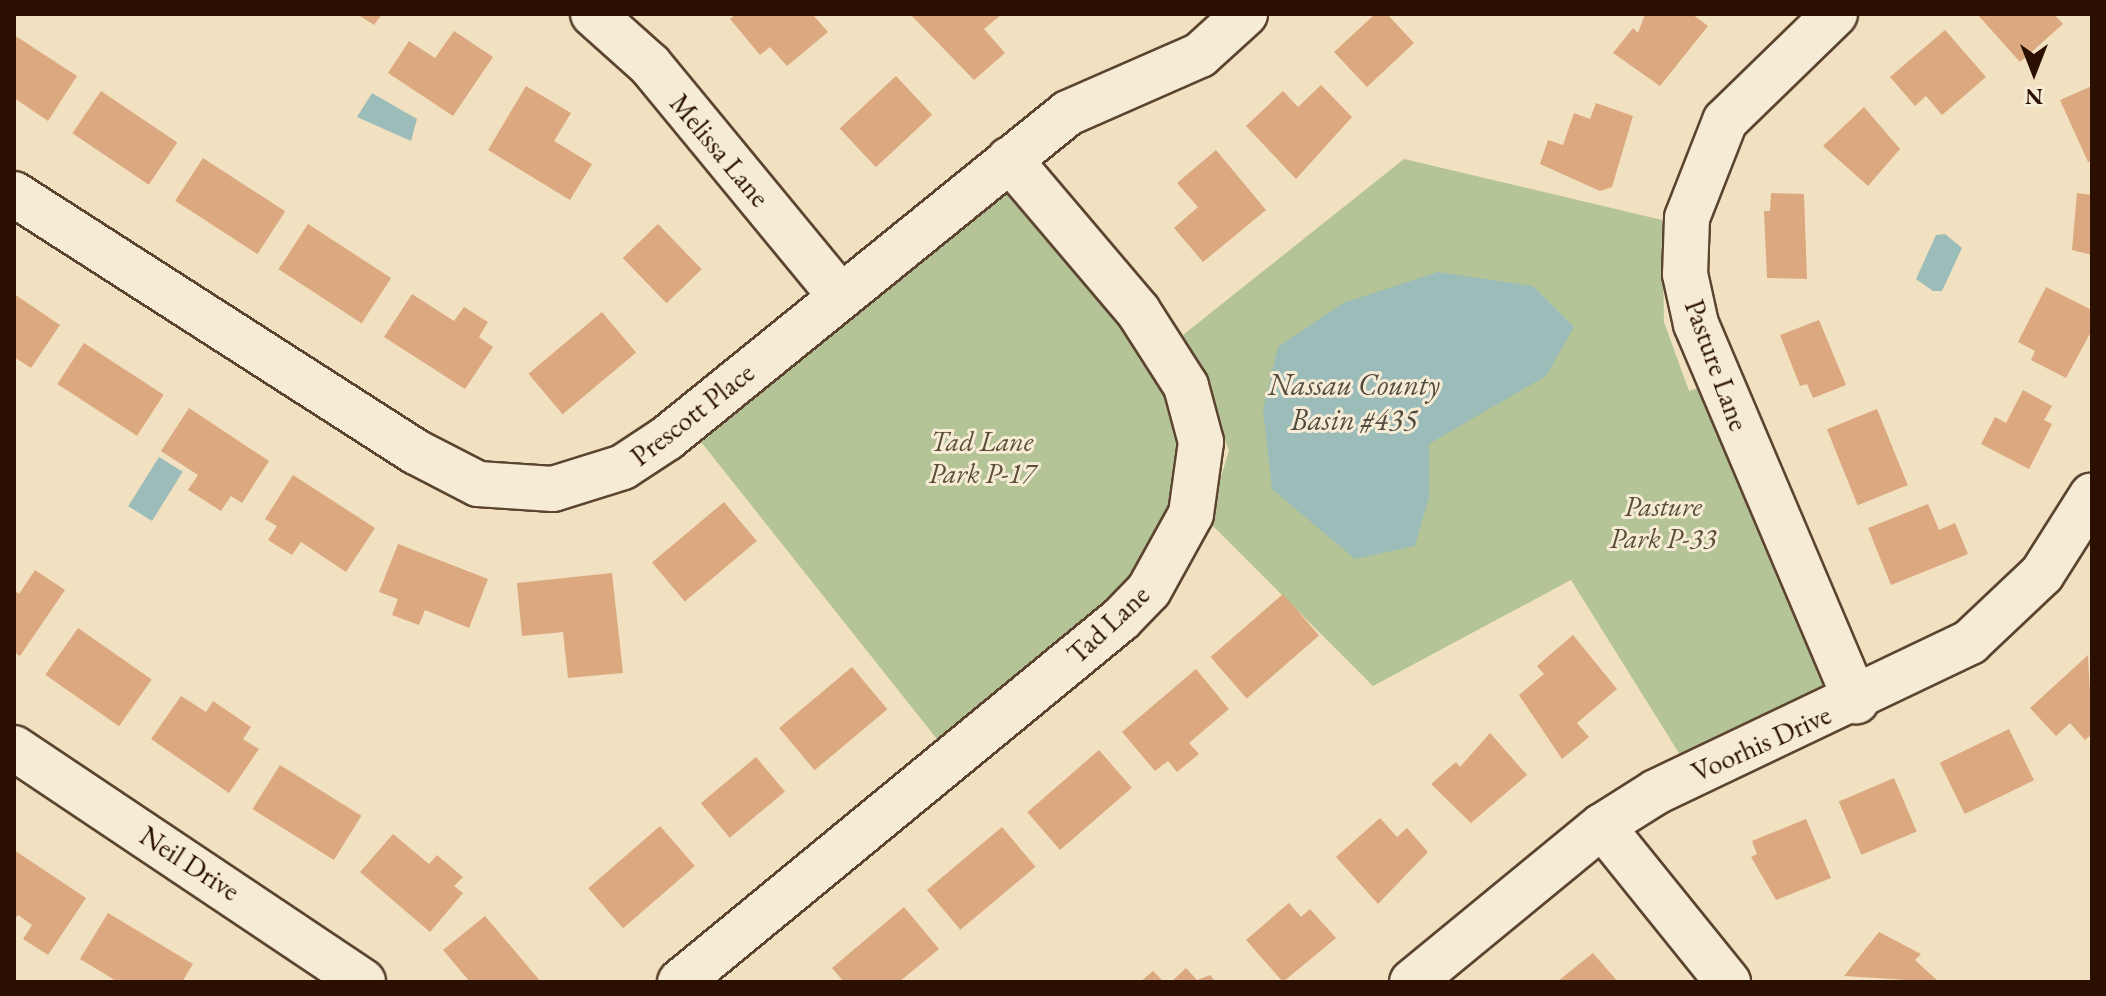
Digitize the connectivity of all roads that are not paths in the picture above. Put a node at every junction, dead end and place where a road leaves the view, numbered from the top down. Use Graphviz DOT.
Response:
graph roads {
  1 [pos="593,14"];
  2 [pos="1245,14"];
  3 [pos="1835,14"];
  4 [pos="1009,159"];
  5 [pos="14,194"];
  6 [pos="839,294"];
  7 [pos="2092,495"];
  8 [pos="1856,701"];
  9 [pos="14,748"];
  10 [pos="1602,826"];
  11 [pos="363,982"];
  12 [pos="680,982"];
  13 [pos="1412,982"];
  14 [pos="1728,982"];
  1 -- 6 [label="street, Melissa Lane"];
  2 -- 4 [label="street, Prescott Place"];
  3 -- 8 [label="street, Pasture Lane"];
  4 -- 6 [label="street, Prescott Place"];
  4 -- 12 [label="street, Tad Lane"];
  5 -- 6 [label="street, Prescott Place"];
  7 -- 8 [label="street, Voorhis Drive"];
  8 -- 10 [label="street, Voorhis Drive"];
  9 -- 11 [label="street, Neil Drive"];
  10 -- 13 [label="street, Voorhis Drive"];
  10 -- 14 [label="street"];
}
